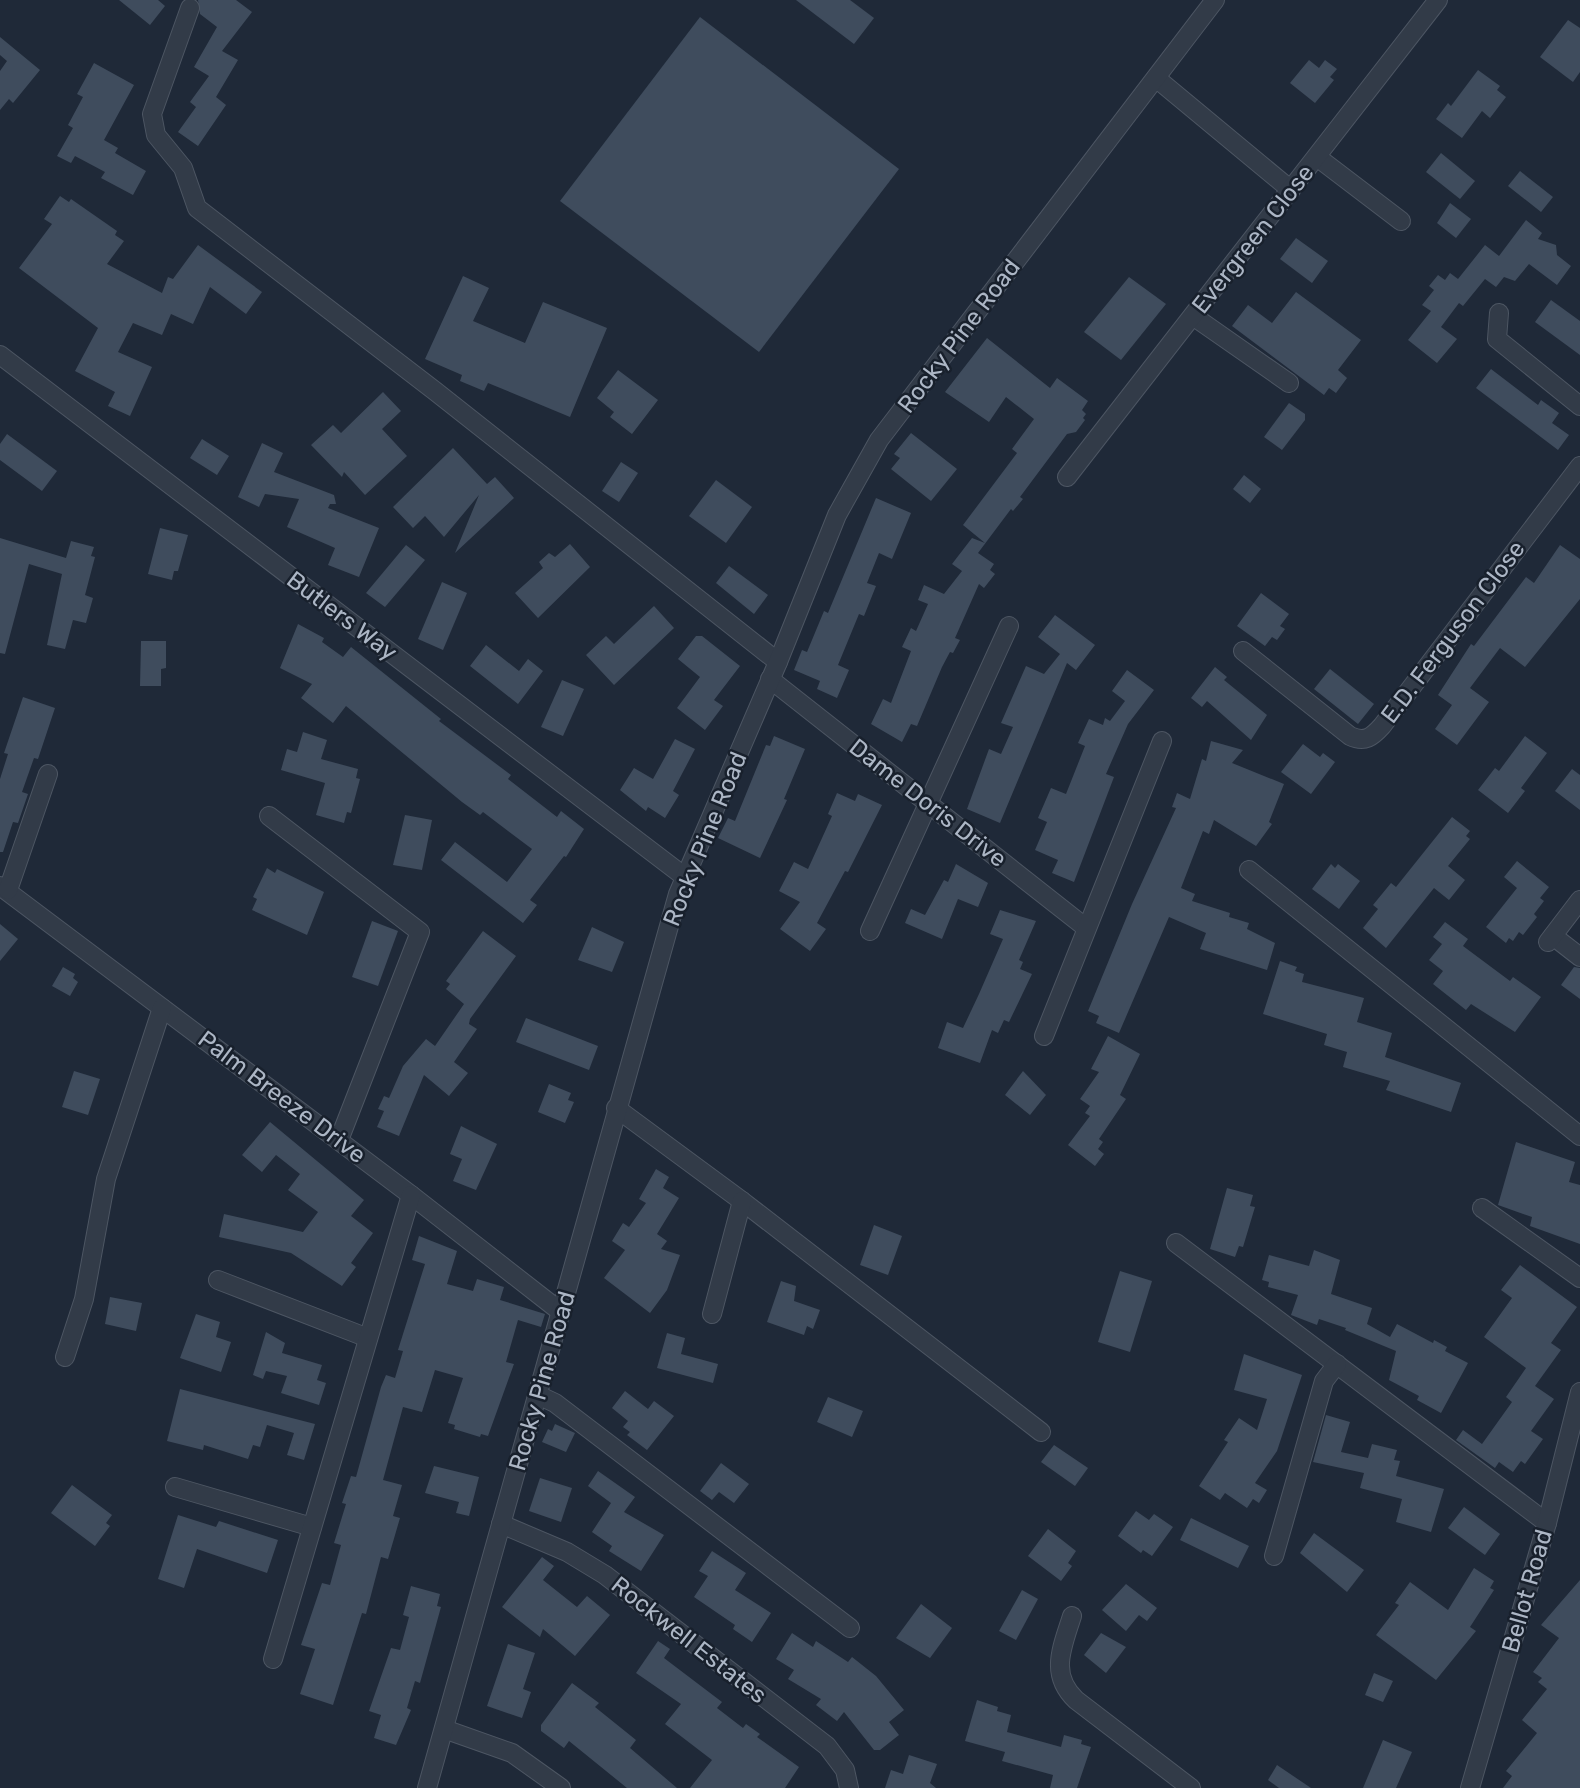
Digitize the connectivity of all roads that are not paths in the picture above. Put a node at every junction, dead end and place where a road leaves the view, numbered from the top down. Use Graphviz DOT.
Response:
graph roads {
  1 [pos="1215,0"];
  2 [pos="1438,0"];
  3 [pos="190,8"];
  4 [pos="1156,78"];
  5 [pos="1317,157"];
  6 [pos="1291,190"];
  7 [pos="1401,221"];
  8 [pos="1499,313"];
  9 [pos="1193,316"];
  10 [pos="0,355"];
  11 [pos="1289,383"];
  12 [pos="1580,406"];
  13 [pos="1580,466"];
  14 [pos="1067,477"];
  15 [pos="1009,626"];
  16 [pos="1243,651"];
  17 [pos="778,662"];
  18 [pos="770,679"];
  19 [pos="1162,741"];
  20 [pos="48,775"];
  21 [pos="928,804"];
  22 [pos="270,816"];
  23 [pos="1249,870"];
  24 [pos="685,877"];
  25 [pos="4,888"];
  26 [pos="1580,900"];
  27 [pos="1085,927"];
  28 [pos="870,931"];
  29 [pos="1580,957"];
  30 [pos="162,1008"];
  31 [pos="1044,1036"];
  32 [pos="616,1108"];
  33 [pos="1580,1136"];
  34 [pos="339,1140"];
  35 [pos="411,1195"];
  36 [pos="742,1201"];
  37 [pos="1482,1208"];
  38 [pos="1176,1243"];
  39 [pos="1580,1278"];
  40 [pos="218,1280"];
  41 [pos="561,1312"];
  42 [pos="712,1314"];
  43 [pos="368,1338"];
  44 [pos="65,1357"];
  45 [pos="1337,1364"];
  46 [pos="1580,1392"];
  47 [pos="538,1395"];
  48 [pos="1041,1432"];
  49 [pos="175,1487"];
  50 [pos="1548,1523"];
  51 [pos="501,1524"];
  52 [pos="312,1527"];
  53 [pos="1274,1556"];
  54 [pos="1072,1616"];
  55 [pos="850,1628"];
  56 [pos="273,1659"];
  57 [pos="443,1729"];
  58 [pos="427,1788"];
  59 [pos="561,1788"];
  60 [pos="849,1788"];
  61 [pos="1191,1788"];
  62 [pos="1470,1788"];
  1 -- 4 [label="street, Rocky Pine Road"];
  2 -- 5 [label="street, Evergreen Close"];
  3 -- 17 [label="street"];
  4 -- 6 [label="street"];
  4 -- 17 [label="street, Rocky Pine Road"];
  5 -- 6 [label="street, Evergreen Close"];
  5 -- 7 [label="street"];
  6 -- 9 [label="street, Evergreen Close"];
  8 -- 12 [label="street"];
  9 -- 11 [label="street"];
  9 -- 14 [label="street, Evergreen Close"];
  10 -- 24 [label="street, Butlers Way"];
  13 -- 16 [label="street, E.D. Ferguson Close"];
  15 -- 21 [label="street"];
  17 -- 18 [label="street, Rocky Pine Road"];
  18 -- 21 [label="street, Dame Doris Drive"];
  18 -- 24 [label="street, Rocky Pine Road"];
  19 -- 27 [label="street"];
  20 -- 25 [label="street"];
  21 -- 27 [label="street, Dame Doris Drive"];
  21 -- 28 [label="street"];
  22 -- 34 [label="street"];
  23 -- 33 [label="street"];
  24 -- 32 [label="street, Rocky Pine Road"];
  25 -- 30 [label="street, Palm Breeze Drive"];
  26 -- 29 [label="street"];
  27 -- 31 [label="street"];
  30 -- 34 [label="street, Palm Breeze Drive"];
  30 -- 44 [label="street"];
  32 -- 36 [label="street"];
  32 -- 41 [label="street, Rocky Pine Road"];
  34 -- 35 [label="street, Palm Breeze Drive"];
  35 -- 41 [label="street, Palm Breeze Drive"];
  35 -- 43 [label="street"];
  36 -- 42 [label="street"];
  36 -- 48 [label="street"];
  37 -- 39 [label="street"];
  38 -- 45 [label="street"];
  40 -- 43 [label="street"];
  41 -- 47 [label="street, Rocky Pine Road"];
  43 -- 52 [label="street"];
  45 -- 50 [label="street"];
  45 -- 53 [label="street"];
  46 -- 50 [label="street, Bellot Road"];
  47 -- 51 [label="street, Rocky Pine Road"];
  47 -- 55 [label="street"];
  49 -- 52 [label="street"];
  50 -- 62 [label="street, Bellot Road"];
  51 -- 57 [label="street, Rocky Pine Road"];
  51 -- 60 [label="street, Rockwell Estates"];
  52 -- 56 [label="street"];
  54 -- 61 [label="street"];
  57 -- 58 [label="street, Rocky Pine Road"];
  57 -- 59 [label="street"];
}
